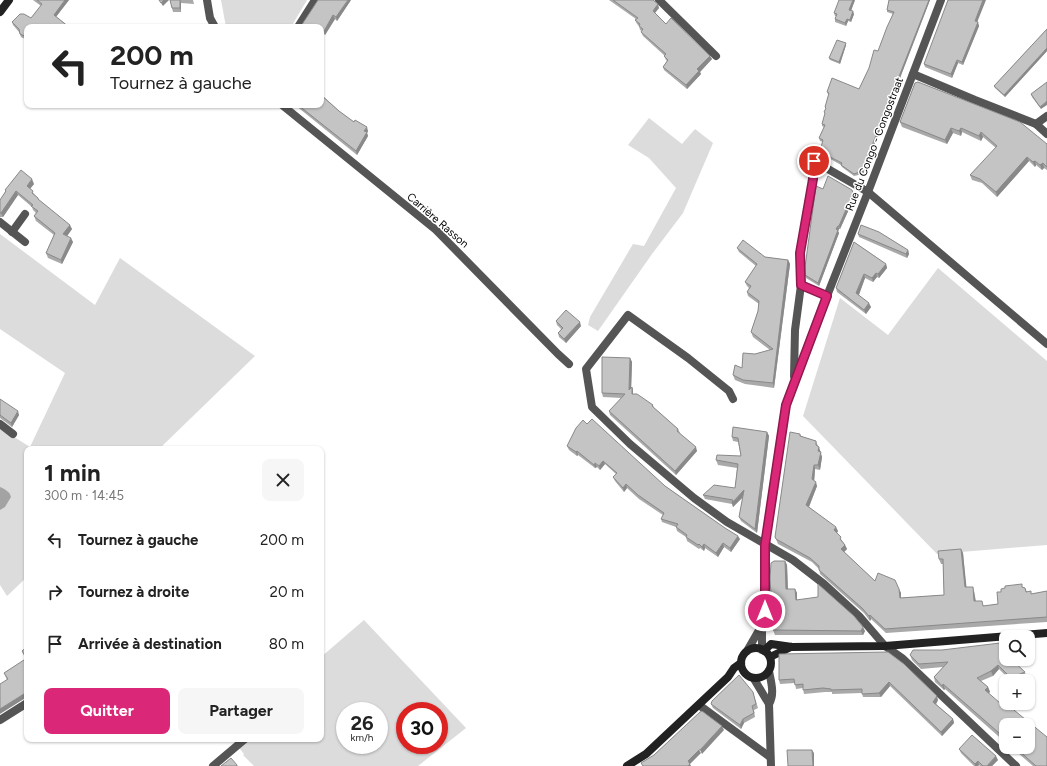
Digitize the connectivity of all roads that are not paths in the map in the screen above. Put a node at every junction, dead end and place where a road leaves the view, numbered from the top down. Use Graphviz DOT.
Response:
graph roads {
  1 [pos="9,0"];
  2 [pos="207,0"];
  3 [pos="315,0"];
  4 [pos="659,0"];
  5 [pos="941,0"];
  6 [pos="0,12"];
  7 [pos="213,24"];
  8 [pos="300,24"];
  9 [pos="716,56"];
  10 [pos="913,74"];
  11 [pos="286,108"];
  12 [pos="1047,116"];
  13 [pos="1036,124"];
  14 [pos="1047,134"];
  15 [pos="868,192"];
  16 [pos="25,214"];
  17 [pos="0,222"];
  18 [pos="12,232"];
  19 [pos="26,242"];
  20 [pos="801,285"];
  21 [pos="827,296"];
  22 [pos="1047,344"];
  23 [pos="569,364"];
  24 [pos="793,383"];
  25 [pos="734,399"];
  26 [pos="0,424"];
  27 [pos="13,434"];
  28 [pos="765,545"];
  29 [pos="762,625"];
  30 [pos="1047,633"];
  31 [pos="885,646"];
  32 [pos="747,651"];
  33 [pos="765,652"];
  34 [pos="740,663"];
  35 [pos="769,672"];
  36 [pos="745,674"];
  37 [pos="728,677"];
  38 [pos="754,678"];
  39 [pos="769,704"];
  40 [pos="24,705"];
  41 [pos="699,705"];
  42 [pos="0,720"];
  43 [pos="241,742"];
  44 [pos="770,757"];
  45 [pos="213,766"];
  46 [pos="627,766"];
  47 [pos="772,766"];
  48 [pos="1016,766"];
  1 -- 6 [label="main road"];
  2 -- 7 [label="street"];
  3 -- 8 [label="street"];
  4 -- 9 [label="street"];
  5 -- 10 [label="street, Rue du Congo - Congostraat"];
  10 -- 13 [label="street"];
  10 -- 15 [label="street, Rue du Congo - Congostraat"];
  11 -- 23 [label="street, Carrière Rasson"];
  12 -- 13 [label="street"];
  13 -- 14 [label="street"];
  15 -- 20 [label="street"];
  15 -- 21 [label="street, Rue du Congo - Congostraat"];
  15 -- 22 [label="street"];
  16 -- 18 [label="street"];
  17 -- 18 [label="street"];
  18 -- 19 [label="street"];
  20 -- 21 [label="street"];
  20 -- 24 [label="street"];
  21 -- 24 [label="street, Rue du Congo - Congostraat"];
  24 -- 28 [label="street"];
  25 -- 28 [label="street"];
  26 -- 27 [label="street"];
  28 -- 29 [label="street"];
  28 -- 31 [label="street"];
  29 -- 32 [label="street"];
  29 -- 33 [label="street"];
  30 -- 31 [label="main road"];
  31 -- 33 [label="main road"];
  31 -- 48 [label="street"];
  32 -- 33 [label="main road"];
  32 -- 34 [label="main road"];
  33 -- 35 [label="main road"];
  34 -- 36 [label="main road"];
  34 -- 37 [label="main road"];
  35 -- 38 [label="main road"];
  35 -- 39 [label="street"];
  36 -- 37 [label="main road"];
  36 -- 38 [label="main road"];
  37 -- 41 [label="main road"];
  38 -- 39 [label="street"];
  39 -- 44 [label="street"];
  40 -- 42 [label="street"];
  41 -- 44 [label="street"];
  41 -- 46 [label="main road"];
  43 -- 45 [label="street"];
  44 -- 47 [label="street"];
}
